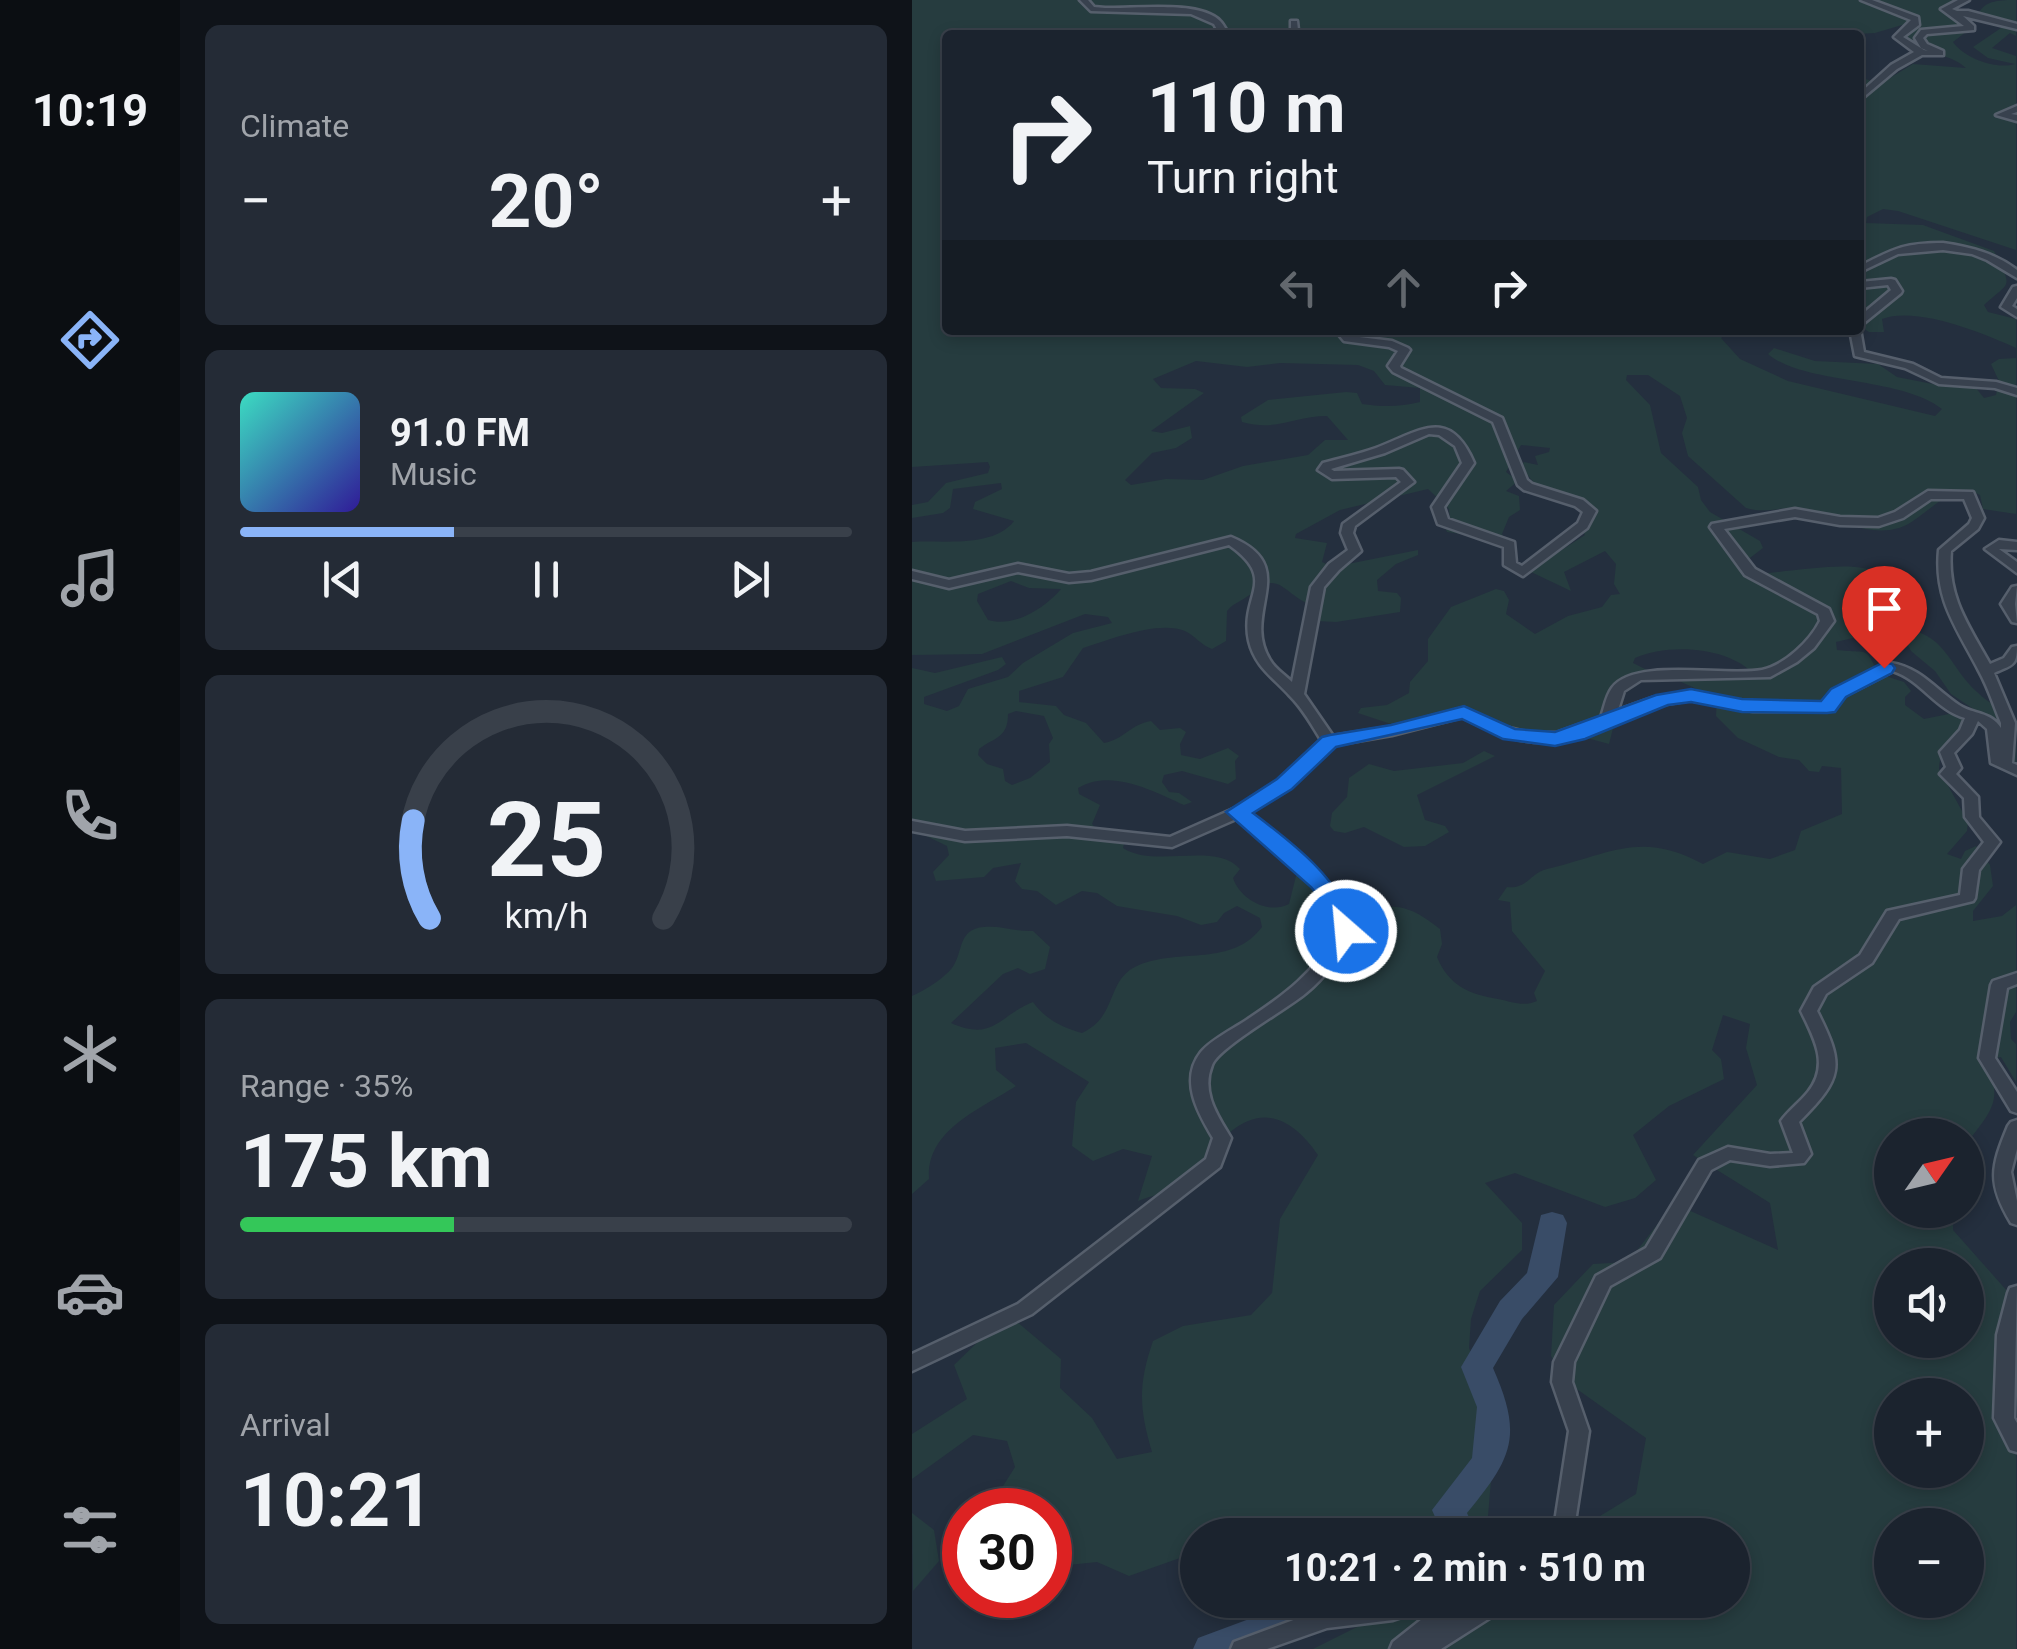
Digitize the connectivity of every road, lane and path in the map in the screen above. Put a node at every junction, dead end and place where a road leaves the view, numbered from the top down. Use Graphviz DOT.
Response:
graph roads {
  1 [pos="1084,0"];
  2 [pos="1865,0"];
  3 [pos="1965,0"];
  4 [pos="1956,14"];
  5 [pos="1294,23"];
  6 [pos="2016,26"];
  7 [pos="1222,30"];
  8 [pos="1294,30"];
  9 [pos="1922,52"];
  10 [pos="1864,93"];
  11 [pos="2016,109"];
  12 [pos="2016,118"];
  13 [pos="1864,267"];
  14 [pos="2016,275"];
  15 [pos="1864,285"];
  16 [pos="2016,290"];
  17 [pos="2016,314"];
  18 [pos="1864,318"];
  19 [pos="1344,335"];
  20 [pos="1856,335"];
  21 [pos="2016,392"];
  22 [pos="2016,546"];
  23 [pos="2016,569"];
  24 [pos="912,575"];
  25 [pos="2016,590"];
  26 [pos="2016,620"];
  27 [pos="2016,650"];
  28 [pos="1986,670"];
  29 [pos="1297,694"];
  30 [pos="1972,718"];
  31 [pos="1606,723"];
  32 [pos="1330,742"];
  33 [pos="2011,769"];
  34 [pos="1238,812"];
  35 [pos="912,826"];
  36 [pos="2016,978"];
  37 [pos="2016,1107"];
  38 [pos="2016,1126"];
  39 [pos="2016,1218"];
  40 [pos="2016,1293"];
  41 [pos="912,1363"];
  42 [pos="2016,1444"];
  43 [pos="1565,1518"];
  44 [pos="1332,1618"];
  45 [pos="1440,1618"];
  46 [pos="1471,1618"];
  47 [pos="1242,1649"];
  48 [pos="1402,1649"];
  49 [pos="1424,1649"];
  1 -- 7 [label="street"];
  2 -- 9 [label="street"];
  3 -- 4 [label="street"];
  4 -- 6 [label="street"];
  4 -- 9 [label="street"];
  5 -- 8 [label="street"];
  9 -- 10 [label="street"];
  11 -- 12 [label="street"];
  13 -- 14 [label="street"];
  15 -- 18 [label="street"];
  16 -- 17 [label="street"];
  19 -- 29 [label="street"];
  20 -- 21 [label="street"];
  22 -- 23 [label="street"];
  24 -- 29 [label="street"];
  25 -- 26 [label="street"];
  27 -- 28 [label="street"];
  28 -- 31 [label="street"];
  28 -- 33 [label="street"];
  29 -- 32 [label="street"];
  30 -- 31 [label="street"];
  30 -- 33 [label="street"];
  30 -- 43 [label="street"];
  31 -- 32 [label="street"];
  32 -- 34 [label="street"];
  34 -- 35 [label="street"];
  34 -- 41 [label="street"];
  36 -- 37 [label="street"];
  38 -- 39 [label="street"];
  40 -- 42 [label="street"];
  44 -- 47 [label="street"];
  45 -- 48 [label="street"];
  46 -- 49 [label="street"];
}
